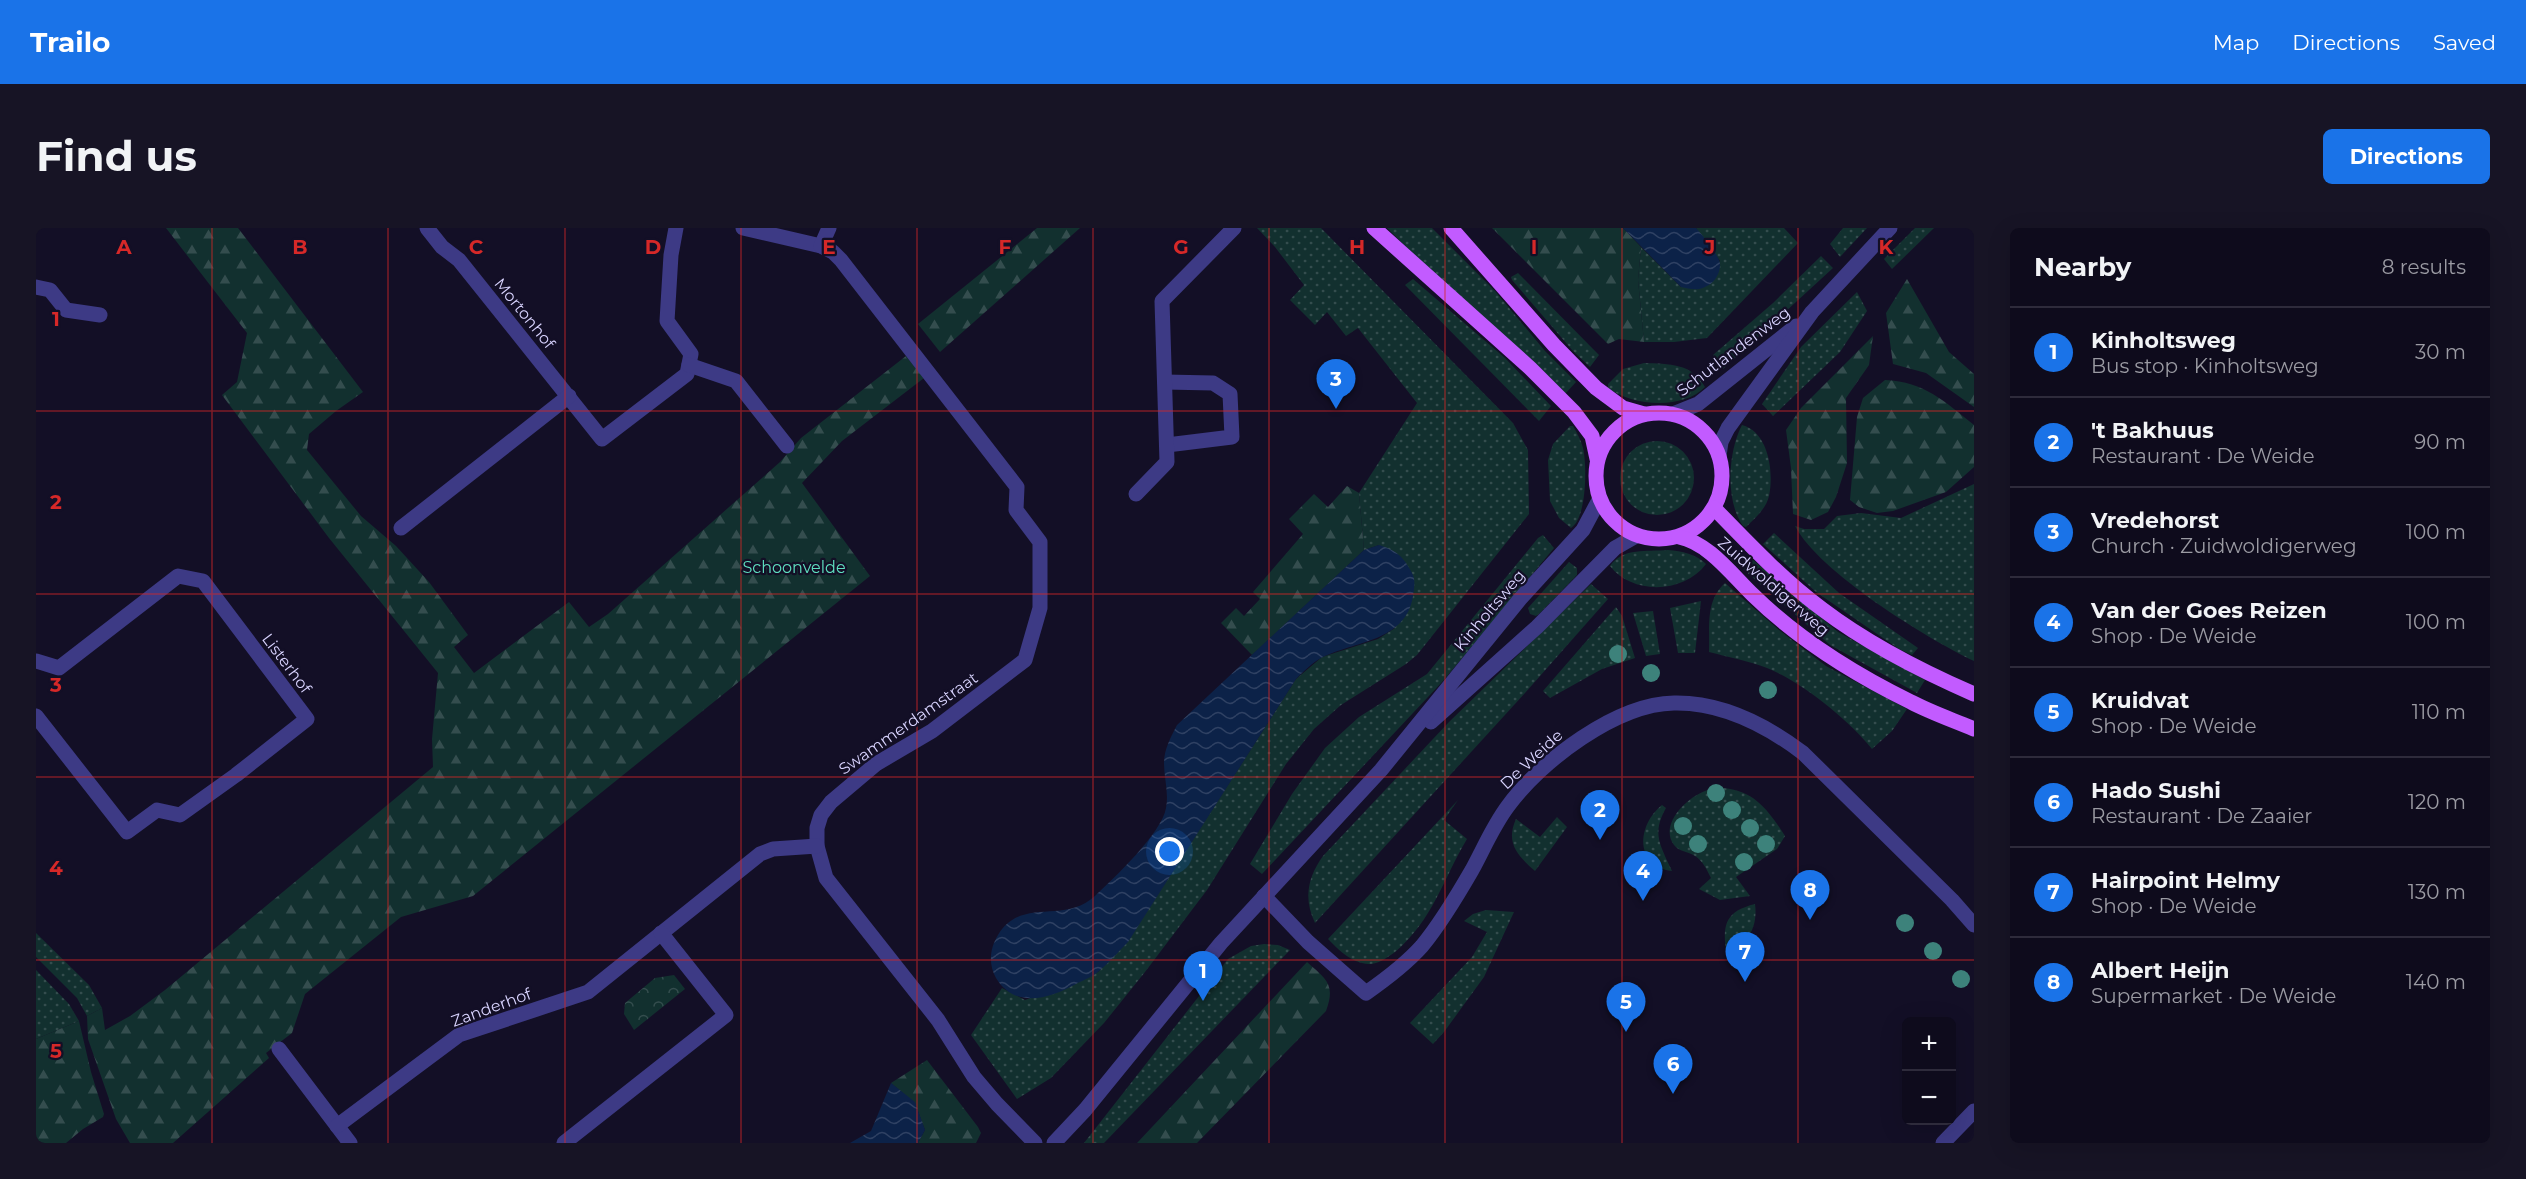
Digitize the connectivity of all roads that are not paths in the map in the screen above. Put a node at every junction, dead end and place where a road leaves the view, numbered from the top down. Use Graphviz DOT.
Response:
graph roads {
  1 [pos="427,228"];
  2 [pos="676,228"];
  3 [pos="743,228"];
  4 [pos="829,228"];
  5 [pos="1234,228"];
  6 [pos="1374,228"];
  7 [pos="1451,228"];
  8 [pos="1890,228"];
  9 [pos="821,246"];
  10 [pos="36,287"];
  11 [pos="1812,312"];
  12 [pos="100,315"];
  13 [pos="689,365"];
  14 [pos="1165,382"];
  15 [pos="569,396"];
  16 [pos="1644,414"];
  17 [pos="1673,414"];
  18 [pos="1167,445"];
  19 [pos="787,446"];
  20 [pos="1719,456"];
  21 [pos="1597,459"];
  22 [pos="1136,494"];
  23 [pos="1599,500"];
  24 [pos="1714,508"];
  25 [pos="401,528"];
  26 [pos="1636,536"];
  27 [pos="1679,537"];
  28 [pos="36,662"];
  29 [pos="1974,694"];
  30 [pos="36,716"];
  31 [pos="1974,729"];
  32 [pos="1381,770"];
  33 [pos="817,846"];
  34 [pos="1264,896"];
  35 [pos="1974,925"];
  36 [pos="662,933"];
  37 [pos="279,1049"];
  38 [pos="1974,1111"];
  39 [pos="338,1126"];
  40 [pos="350,1143"];
  41 [pos="564,1143"];
  42 [pos="1035,1143"];
  43 [pos="1054,1143"];
  44 [pos="1943,1143"];
  1 -- 15 [label="street, Mortonhof"];
  2 -- 13 [label="street"];
  3 -- 9 [label="street, Swammerdamstraat"];
  4 -- 9 [label="street"];
  5 -- 14 [label="street"];
  6 -- 21 [label="main road"];
  7 -- 16 [label="main road"];
  8 -- 11 [label="street, Schutlandenweg"];
  9 -- 33 [label="street, Swammerdamstraat"];
  10 -- 12 [label="street"];
  11 -- 17 [label="street, Schutlandenweg"];
  11 -- 20 [label="street, Schutlandenweg"];
  13 -- 15 [label="street, Mortonhof"];
  13 -- 19 [label="street"];
  14 -- 18 [label="street"];
  14 -- 18 [label="street"];
  15 -- 25 [label="street"];
  16 -- 17 [label="main road"];
  16 -- 21 [label="main road"];
  17 -- 20 [label="main road"];
  18 -- 22 [label="street"];
  20 -- 24 [label="main road"];
  21 -- 23 [label="main road"];
  23 -- 26 [label="main road"];
  23 -- 32 [label="street, Kinholtsweg"];
  24 -- 27 [label="main road"];
  24 -- 29 [label="main road, Zuidwoldigerweg"];
  26 -- 27 [label="main road"];
  26 -- 32 [label="street, Kinholtsweg"];
  27 -- 31 [label="main road, Zuidwoldigerweg"];
  28 -- 30 [label="street, Listerhof"];
  32 -- 34 [label="street, Kinholtsweg"];
  33 -- 36 [label="street, Zanderhof"];
  33 -- 42 [label="street, Swammerdamstraat"];
  34 -- 35 [label="street, De Weide"];
  34 -- 43 [label="street, Kinholtsweg"];
  36 -- 39 [label="street, Zanderhof"];
  36 -- 41 [label="street"];
  37 -- 39 [label="street"];
  38 -- 44 [label="street"];
  39 -- 40 [label="street"];
}
